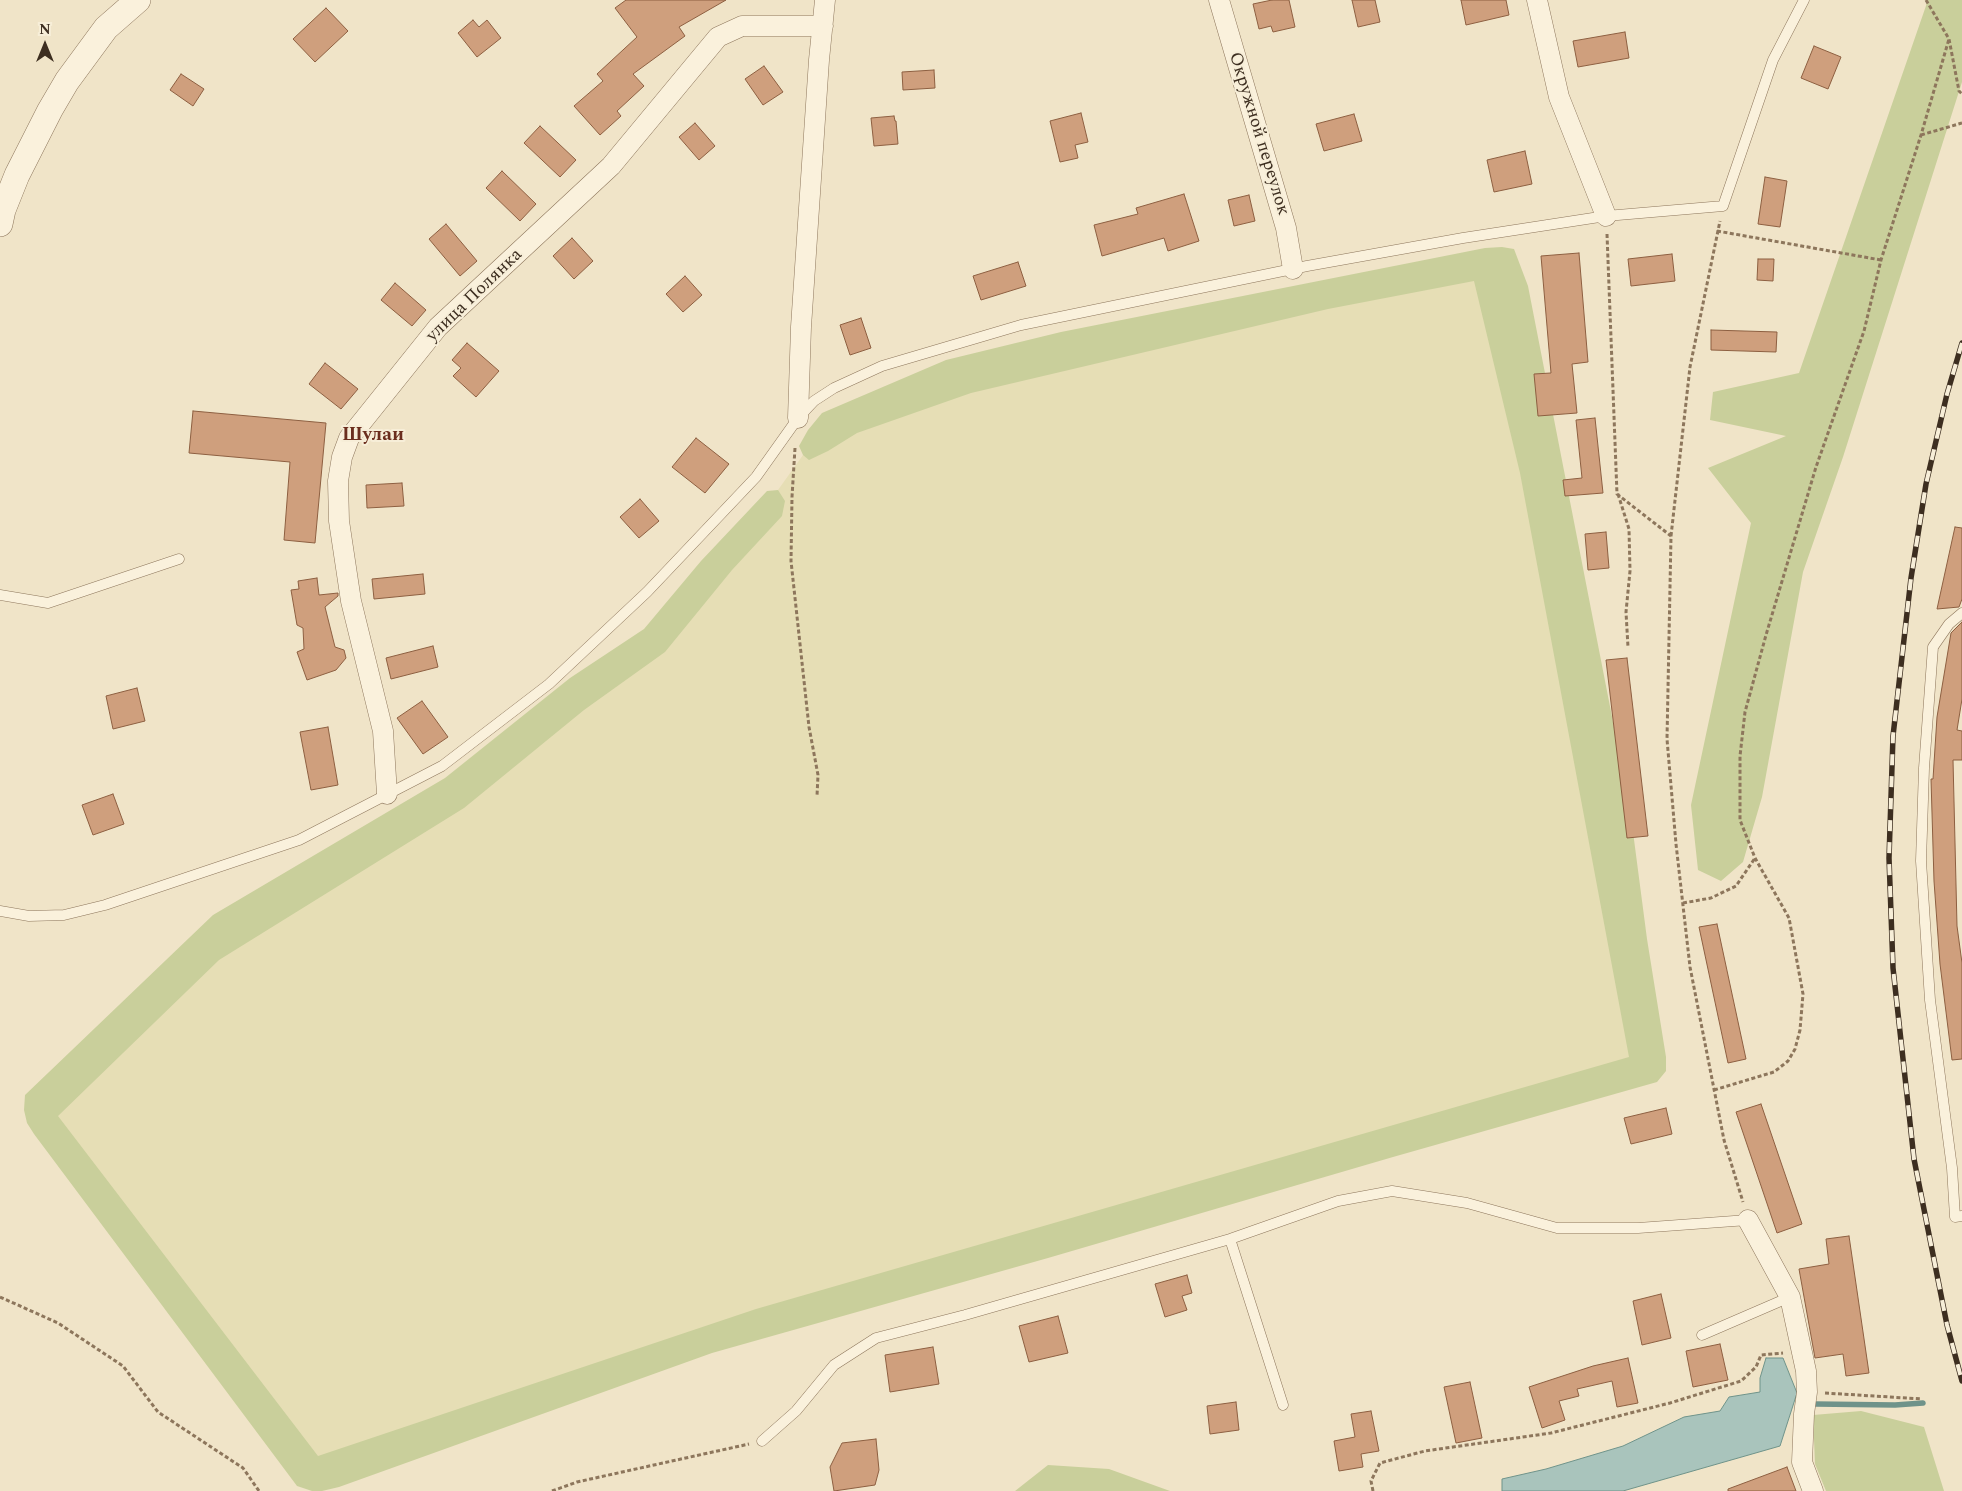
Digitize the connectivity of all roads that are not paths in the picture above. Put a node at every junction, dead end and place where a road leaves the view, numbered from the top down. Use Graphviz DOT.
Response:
graph roads {
  1 [pos="138,0"];
  2 [pos="825,0"];
  3 [pos="1219,0"];
  4 [pos="1537,0"];
  5 [pos="1804,0"];
  6 [pos="823,26"];
  7 [pos="1606,216"];
  8 [pos="0,224"];
  9 [pos="1293,269"];
  10 [pos="798,418"];
  11 [pos="179,559"];
  12 [pos="0,595"];
  13 [pos="1962,614"];
  14 [pos="387,794"];
  15 [pos="0,911"];
  16 [pos="1962,1216"];
  17 [pos="1748,1220"];
  18 [pos="1230,1239"];
  19 [pos="1790,1297"];
  20 [pos="1702,1335"];
  21 [pos="1283,1405"];
  22 [pos="762,1441"];
  23 [pos="1813,1491"];
  1 -- 8 [label="street"];
  2 -- 6 [label="street"];
  3 -- 9 [label="street, Окружной переулок"];
  4 -- 7 [label="street"];
  5 -- 7 [label="lane"];
  6 -- 10 [label="street"];
  6 -- 14 [label="street, улица Полянка"];
  7 -- 9 [label="lane"];
  9 -- 10 [label="lane"];
  10 -- 14 [label="lane"];
  11 -- 12 [label="lane"];
  13 -- 16 [label="lane"];
  14 -- 15 [label="lane"];
  17 -- 18 [label="lane"];
  17 -- 19 [label="street"];
  18 -- 21 [label="lane"];
  18 -- 22 [label="lane"];
  19 -- 20 [label="lane"];
  19 -- 23 [label="street"];
}
